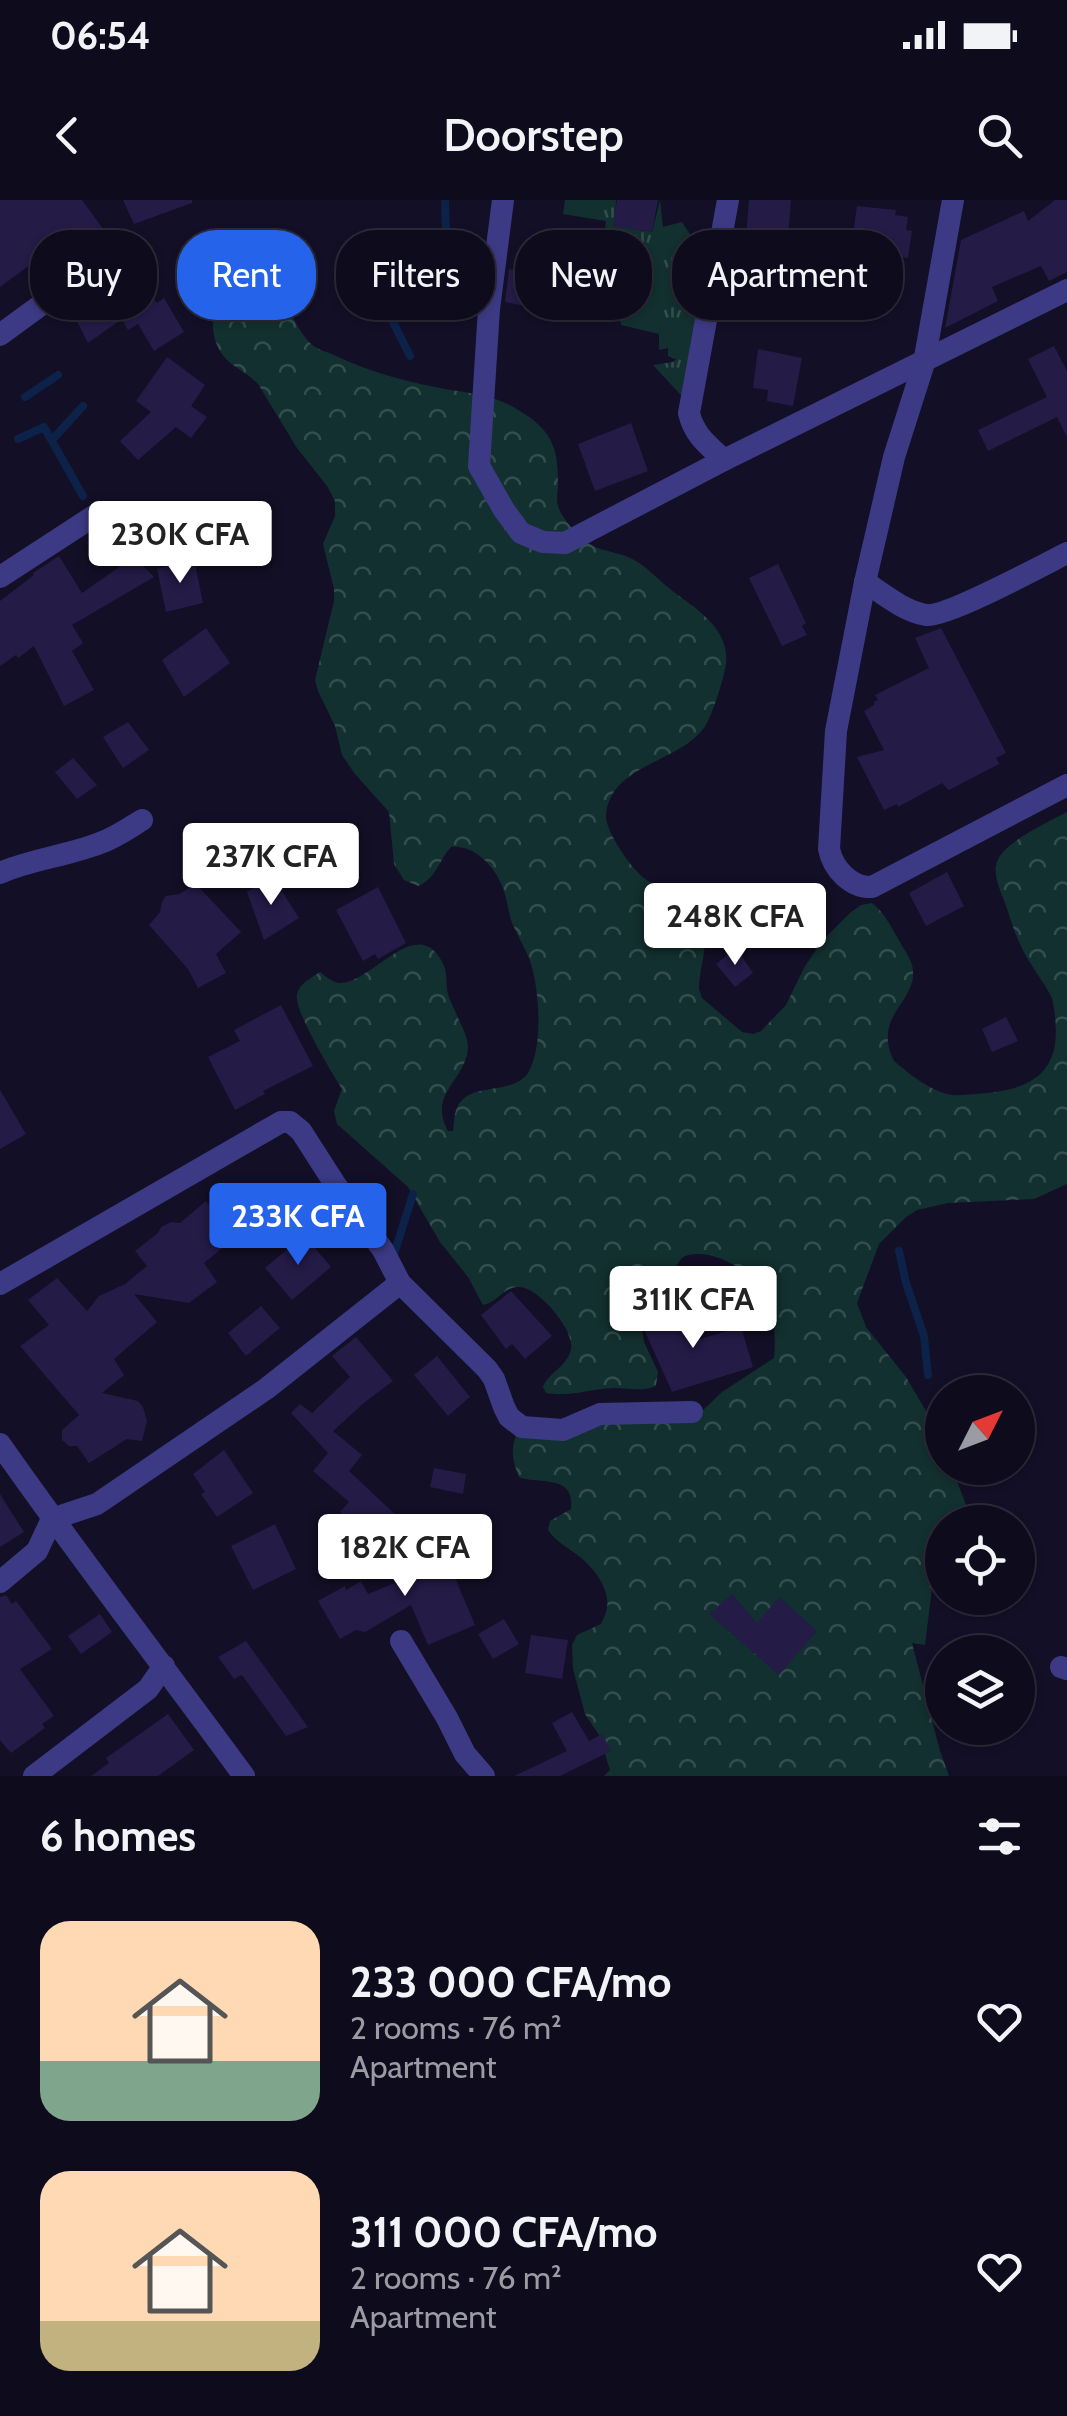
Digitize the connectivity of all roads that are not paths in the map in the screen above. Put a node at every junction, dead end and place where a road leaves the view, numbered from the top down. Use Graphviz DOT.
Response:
graph roads {
  1 [pos="502,200"];
  2 [pos="728,200"];
  3 [pos="953,200"];
  4 [pos="1067,290"];
  5 [pos="30,313"];
  6 [pos="0,335"];
  7 [pos="924,363"];
  8 [pos="724,460"];
  9 [pos="100,512"];
  10 [pos="1067,553"];
  11 [pos="0,578"];
  12 [pos="865,582"];
  13 [pos="1067,785"];
  14 [pos="142,820"];
  15 [pos="0,873"];
  16 [pos="400,1283"];
  17 [pos="0,1284"];
  18 [pos="692,1412"];
  19 [pos="0,1444"];
  20 [pos="52,1519"];
  21 [pos="0,1582"];
  22 [pos="401,1641"];
  23 [pos="164,1666"];
  24 [pos="34,1776"];
  25 [pos="244,1776"];
  26 [pos="484,1776"];
  1 -- 8 [label="street"];
  2 -- 8 [label="street"];
  3 -- 7 [label="street"];
  4 -- 7 [label="street"];
  5 -- 6 [label="street"];
  7 -- 8 [label="street"];
  7 -- 12 [label="street"];
  9 -- 11 [label="street"];
  10 -- 12 [label="street"];
  12 -- 13 [label="street"];
  14 -- 15 [label="street"];
  16 -- 17 [label="street"];
  16 -- 18 [label="street"];
  16 -- 20 [label="street"];
  19 -- 20 [label="street"];
  20 -- 21 [label="street"];
  20 -- 23 [label="street"];
  22 -- 26 [label="street"];
  23 -- 24 [label="street"];
  23 -- 25 [label="street"];
}
